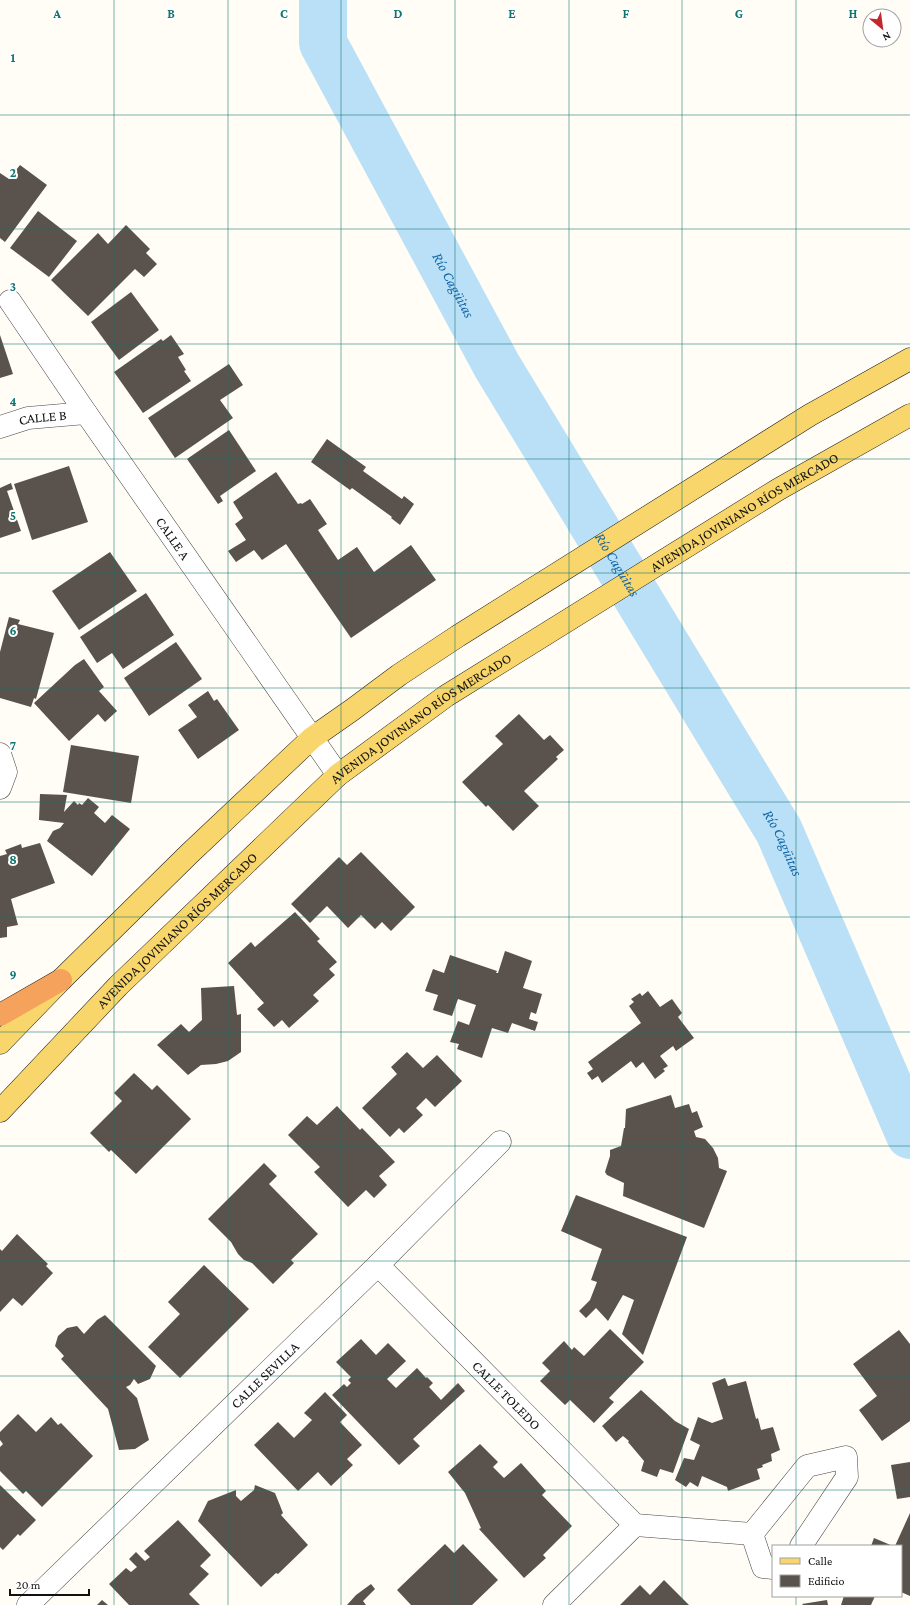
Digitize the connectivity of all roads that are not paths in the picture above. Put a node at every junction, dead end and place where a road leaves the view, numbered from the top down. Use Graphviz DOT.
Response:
graph roads {
  1 [pos="10,301"];
  2 [pos="910,359"];
  3 [pos="86,412"];
  4 [pos="910,415"];
  5 [pos="0,427"];
  6 [pos="312,738"];
  7 [pos="0,754"];
  8 [pos="338,775"];
  9 [pos="0,788"];
  10 [pos="61,980"];
  11 [pos="0,1015"];
  12 [pos="0,1043"];
  13 [pos="0,1111"];
  14 [pos="500,1142"];
  15 [pos="378,1265"];
  16 [pos="635,1525"];
  17 [pos="752,1534"];
  18 [pos="802,1545"];
  19 [pos="772,1568"];
  20 [pos="28,1605"];
  21 [pos="554,1605"];
  1 -- 3 [label="street, CALLE A"];
  2 -- 6 [label="main road"];
  3 -- 5 [label="street, CALLE B"];
  3 -- 6 [label="street, CALLE A"];
  4 -- 8 [label="main road, AVENIDA JOVINIANO RÍOS MERCADO"];
  6 -- 8 [label="street, CALLE A"];
  6 -- 10 [label="main road"];
  7 -- 9 [label="street"];
  8 -- 13 [label="main road, AVENIDA JOVINIANO RÍOS MERCADO"];
  10 -- 11 [label="highway"];
  10 -- 12 [label="main road"];
  14 -- 15 [label="street, CALLE SEVILLA"];
  15 -- 16 [label="street, CALLE TOLEDO"];
  15 -- 20 [label="street, CALLE SEVILLA"];
  16 -- 17 [label="street"];
  16 -- 21 [label="street"];
  17 -- 18 [label="street"];
  17 -- 19 [label="street"];
}
